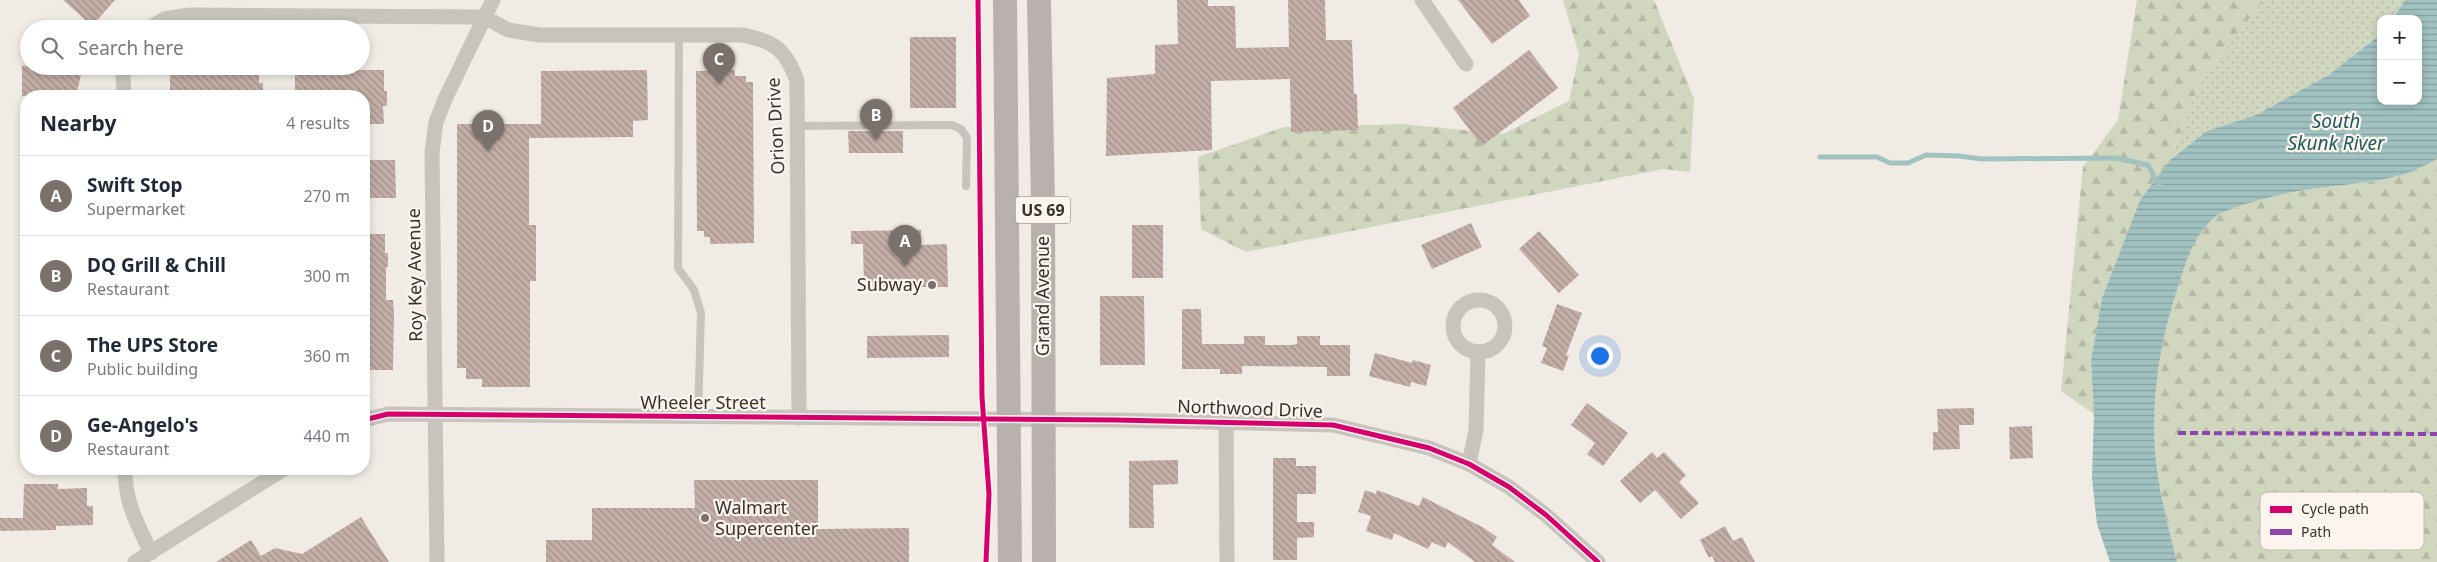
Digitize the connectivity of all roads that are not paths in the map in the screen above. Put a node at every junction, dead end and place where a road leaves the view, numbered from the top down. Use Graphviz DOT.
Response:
graph roads {
  1 [pos="493,0"];
  2 [pos="1005,0"];
  3 [pos="1039,0"];
  4 [pos="1422,0"];
  5 [pos="484,17"];
  6 [pos="162,20"];
  7 [pos="679,35"];
  8 [pos="1466,64"];
  9 [pos="123,75"];
  10 [pos="124,90"];
  11 [pos="797,126"];
  12 [pos="966,186"];
  13 [pos="1478,352"];
  14 [pos="436,415"];
  15 [pos="698,417"];
  16 [pos="370,418"];
  17 [pos="798,418"];
  18 [pos="1009,419"];
  19 [pos="1042,419"];
  20 [pos="1226,422"];
  21 [pos="1469,464"];
  22 [pos="125,475"];
  23 [pos="274,475"];
  24 [pos="151,553"];
  25 [pos="135,562"];
  26 [pos="436,562"];
  27 [pos="1010,562"];
  28 [pos="1044,562"];
  29 [pos="1227,562"];
  30 [pos="1598,562"];
  1 -- 5 [label="street, Roy Key Avenue"];
  2 -- 18 [label="main road, Grand Avenue / US 69"];
  3 -- 19 [label="main road, Grand Avenue / US 69"];
  4 -- 8 [label="street"];
  5 -- 6 [label="street"];
  5 -- 7 [label="street, Orion Drive"];
  5 -- 14 [label="street, Roy Key Avenue"];
  7 -- 11 [label="street, Orion Drive"];
  7 -- 15 [label="lane"];
  9 -- 10 [label="street"];
  11 -- 12 [label="lane"];
  11 -- 17 [label="street, Orion Drive"];
  13 -- 21 [label="street"];
  14 -- 15 [label="street, Wheeler Street"];
  14 -- 16 [label="street, Wheeler Street"];
  14 -- 26 [label="street, Roy Key Avenue"];
  15 -- 17 [label="street, Wheeler Street"];
  17 -- 18 [label="street, Wheeler Street"];
  18 -- 19 [label="street, Wheeler Street"];
  18 -- 27 [label="main road, Grand Avenue / US 69"];
  19 -- 20 [label="street, Northwood Drive"];
  19 -- 28 [label="main road, Grand Avenue / US 69"];
  20 -- 21 [label="street, Northwood Drive"];
  20 -- 29 [label="street"];
  21 -- 30 [label="street, Northwood Drive"];
  22 -- 24 [label="street"];
  23 -- 24 [label="street"];
  24 -- 25 [label="street"];
}
